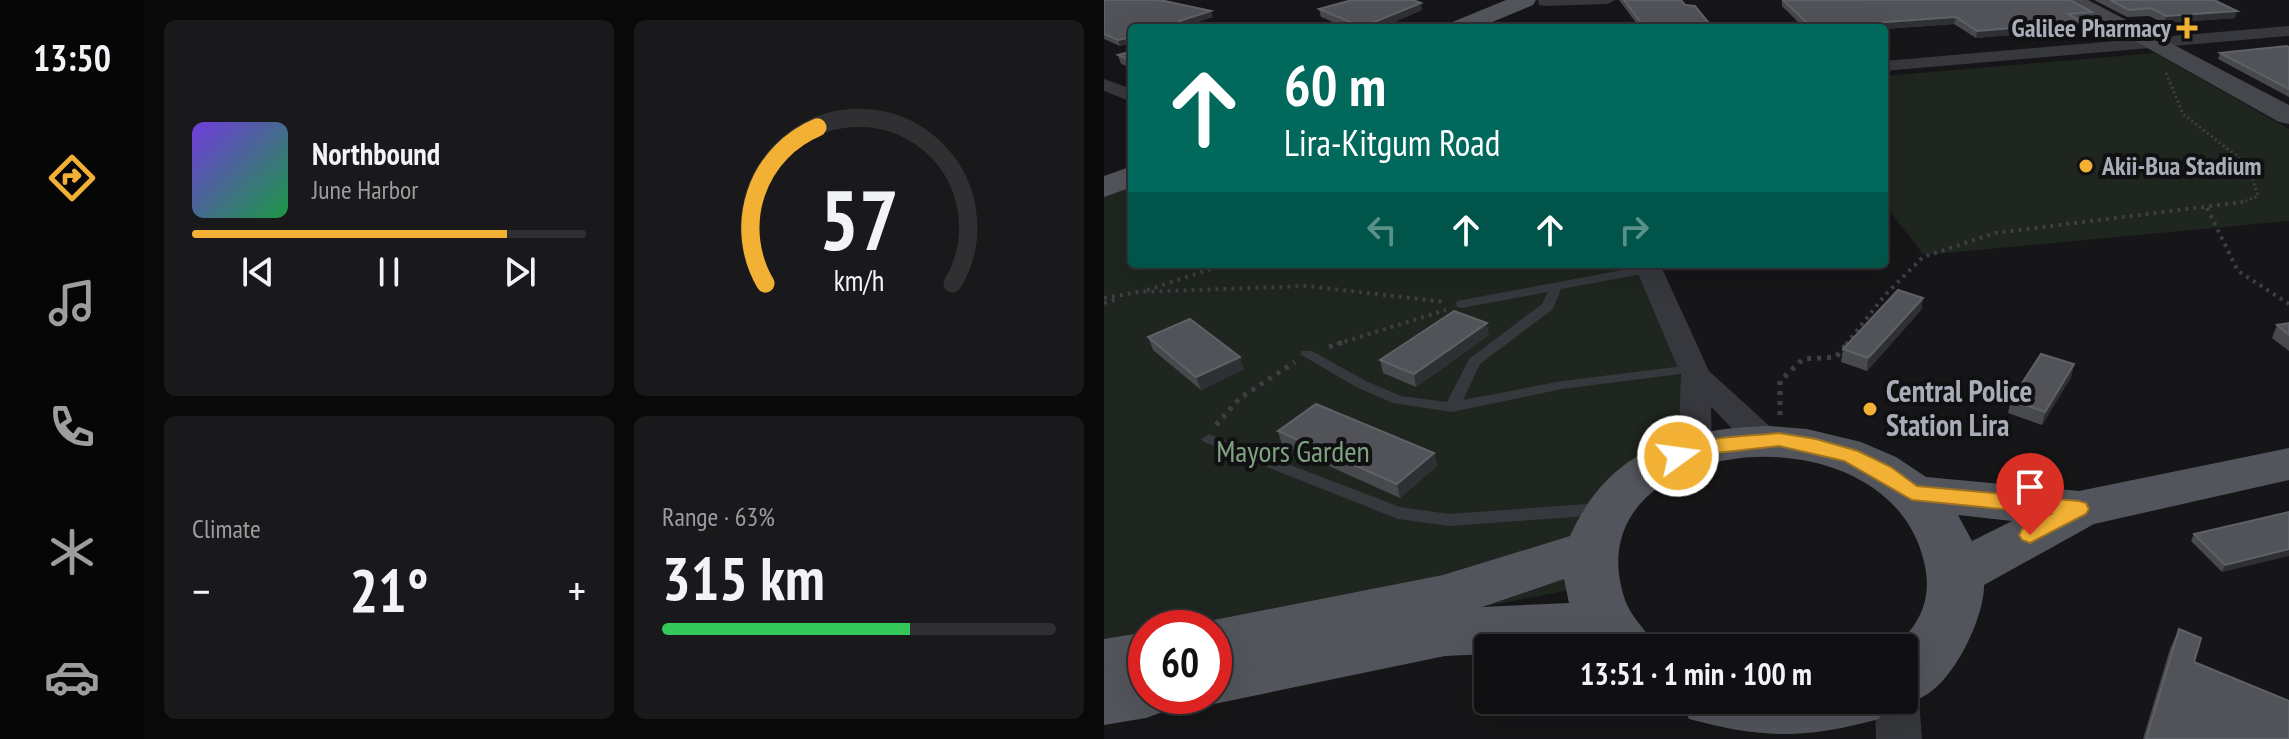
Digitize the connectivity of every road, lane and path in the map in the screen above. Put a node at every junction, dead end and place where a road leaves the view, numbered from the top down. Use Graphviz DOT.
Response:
graph roads {
  1 [pos="1608,0"];
  2 [pos="2072,0"];
  3 [pos="1541,4"];
  4 [pos="1472,24"];
  5 [pos="2289,31"];
  6 [pos="2154,44"];
  7 [pos="1888,66"];
  8 [pos="1104,84"];
  9 [pos="1128,94"];
  10 [pos="2289,116"];
  11 [pos="1128,178"];
  12 [pos="1104,187"];
  13 [pos="2207,208"];
  14 [pos="1214,268"];
  15 [pos="1638,268"];
  16 [pos="1649,268"];
  17 [pos="1557,285"];
  18 [pos="1138,292"];
  19 [pos="1104,301"];
  20 [pos="1462,304"];
  21 [pos="2289,304"];
  22 [pos="1307,354"];
  23 [pos="1694,372"];
  24 [pos="1452,407"];
  25 [pos="1209,439"];
  26 [pos="1772,440"];
  27 [pos="1695,449"];
  28 [pos="2289,464"];
  29 [pos="1912,493"];
  30 [pos="2079,509"];
  31 [pos="1599,530"];
  32 [pos="1957,574"];
  33 [pos="1444,614"];
  34 [pos="1594,634"];
  35 [pos="1615,634"];
  36 [pos="1232,642"];
  37 [pos="1128,660"];
  38 [pos="1104,664"];
  39 [pos="1918,664"];
  40 [pos="1232,673"];
  41 [pos="1128,694"];
  42 [pos="1104,698"];
  43 [pos="1753,714"];
  44 [pos="1821,714"];
  45 [pos="1898,714"];
  46 [pos="1790,726"];
  47 [pos="1899,739"];
  1 -- 3 [label="street"];
  2 -- 6 [label="main road"];
  3 -- 4 [label="main road"];
  5 -- 6 [label="street"];
  6 -- 7 [label="street"];
  6 -- 10 [label="main road"];
  6 -- 13 [label="path"];
  8 -- 9 [label="street"];
  11 -- 12 [label="main road"];
  13 -- 21 [label="path"];
  13 -- 26 [label="path"];
  14 -- 18 [label="path"];
  15 -- 17 [label="lane"];
  16 -- 23 [label="street"];
  17 -- 20 [label="lane"];
  17 -- 24 [label="lane"];
  18 -- 19 [label="path"];
  18 -- 20 [label="path"];
  22 -- 24 [label="lane"];
  23 -- 24 [label="lane"];
  23 -- 26 [label="street"];
  23 -- 27 [label="street"];
  25 -- 31 [label="lane"];
  26 -- 27 [label="main road"];
  26 -- 29 [label="main road"];
  27 -- 31 [label="main road"];
  28 -- 30 [label="main road"];
  29 -- 30 [label="main road"];
  29 -- 32 [label="main road"];
  30 -- 32 [label="main road"];
  31 -- 33 [label="main road"];
  31 -- 35 [label="main road"];
  32 -- 39 [label="main road"];
  33 -- 34 [label="main road"];
  33 -- 36 [label="main road"];
  33 -- 40 [label="main road"];
  37 -- 38 [label="main road"];
  41 -- 42 [label="main road"];
  43 -- 46 [label="main road"];
  44 -- 46 [label="main road"];
  45 -- 47 [label="street"];
}
